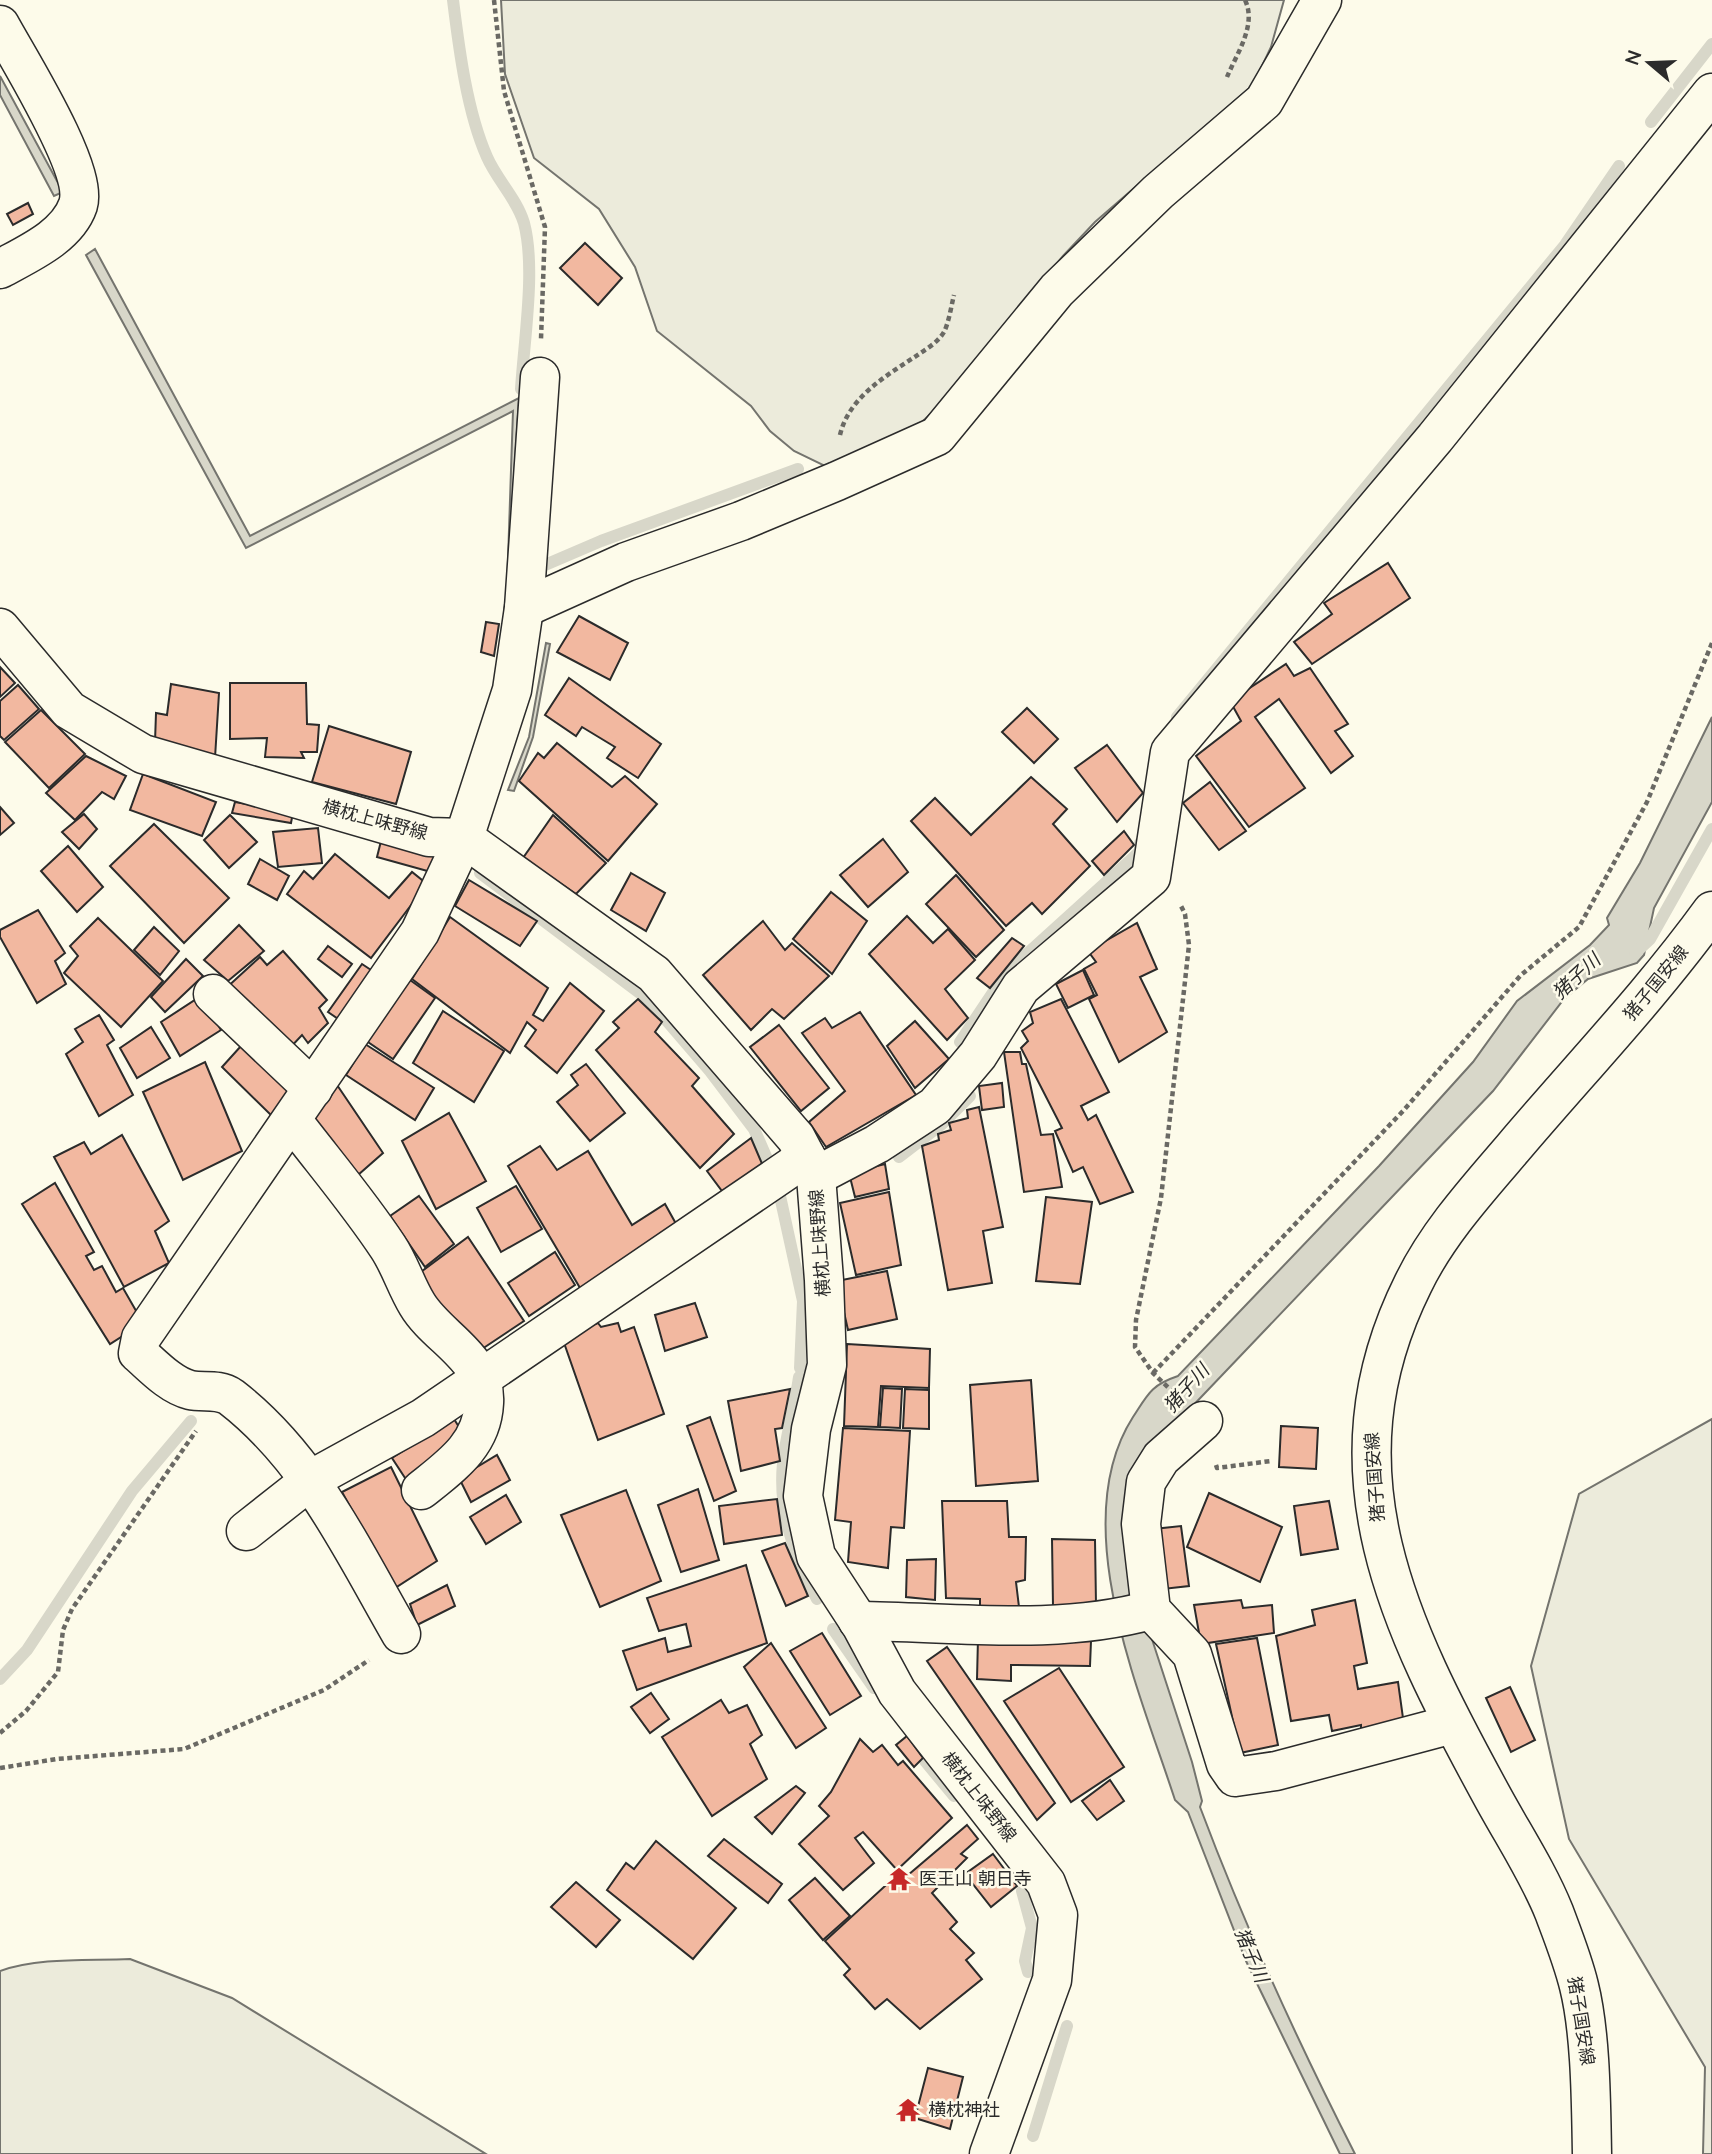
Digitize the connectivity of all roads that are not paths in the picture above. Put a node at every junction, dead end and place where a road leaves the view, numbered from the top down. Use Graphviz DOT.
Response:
graph roads {
  1 [pos="1322,0"];
  2 [pos="0,25"];
  3 [pos="1712,93"];
  4 [pos="0,269"];
  5 [pos="540,377"];
  6 [pos="524,608"];
  7 [pos="0,628"];
  8 [pos="464,838"];
  9 [pos="1712,911"];
  10 [pos="213,994"];
  11 [pos="313,1089"];
  12 [pos="292,1120"];
  13 [pos="811,1167"];
  14 [pos="481,1378"];
  15 [pos="1203,1421"];
  16 [pos="312,1479"];
  17 [pos="421,1490"];
  18 [pos="246,1531"];
  19 [pos="1151,1610"];
  20 [pos="858,1621"];
  21 [pos="401,1634"];
  22 [pos="1452,1724"];
  23 [pos="989,2154"];
  24 [pos="1592,2154"];
  1 -- 6 [label="street"];
  2 -- 4 [label="street"];
  3 -- 13 [label="street"];
  5 -- 6 [label="street"];
  6 -- 8 [label="street"];
  7 -- 8 [label="street, 横枕上味野線"];
  8 -- 11 [label="street"];
  8 -- 13 [label="street, 横枕上味野線"];
  9 -- 22 [label="street, 猪子国安線"];
  10 -- 11 [label="street"];
  11 -- 12 [label="street"];
  12 -- 14 [label="street"];
  12 -- 16 [label="street"];
  13 -- 14 [label="street"];
  13 -- 20 [label="street, 横枕上味野線"];
  14 -- 16 [label="street"];
  14 -- 17 [label="street"];
  15 -- 19 [label="street"];
  16 -- 18 [label="street"];
  16 -- 21 [label="street"];
  19 -- 20 [label="street"];
  19 -- 22 [label="street"];
  20 -- 23 [label="street, 横枕上味野線"];
  22 -- 24 [label="street, 猪子国安線"];
}
